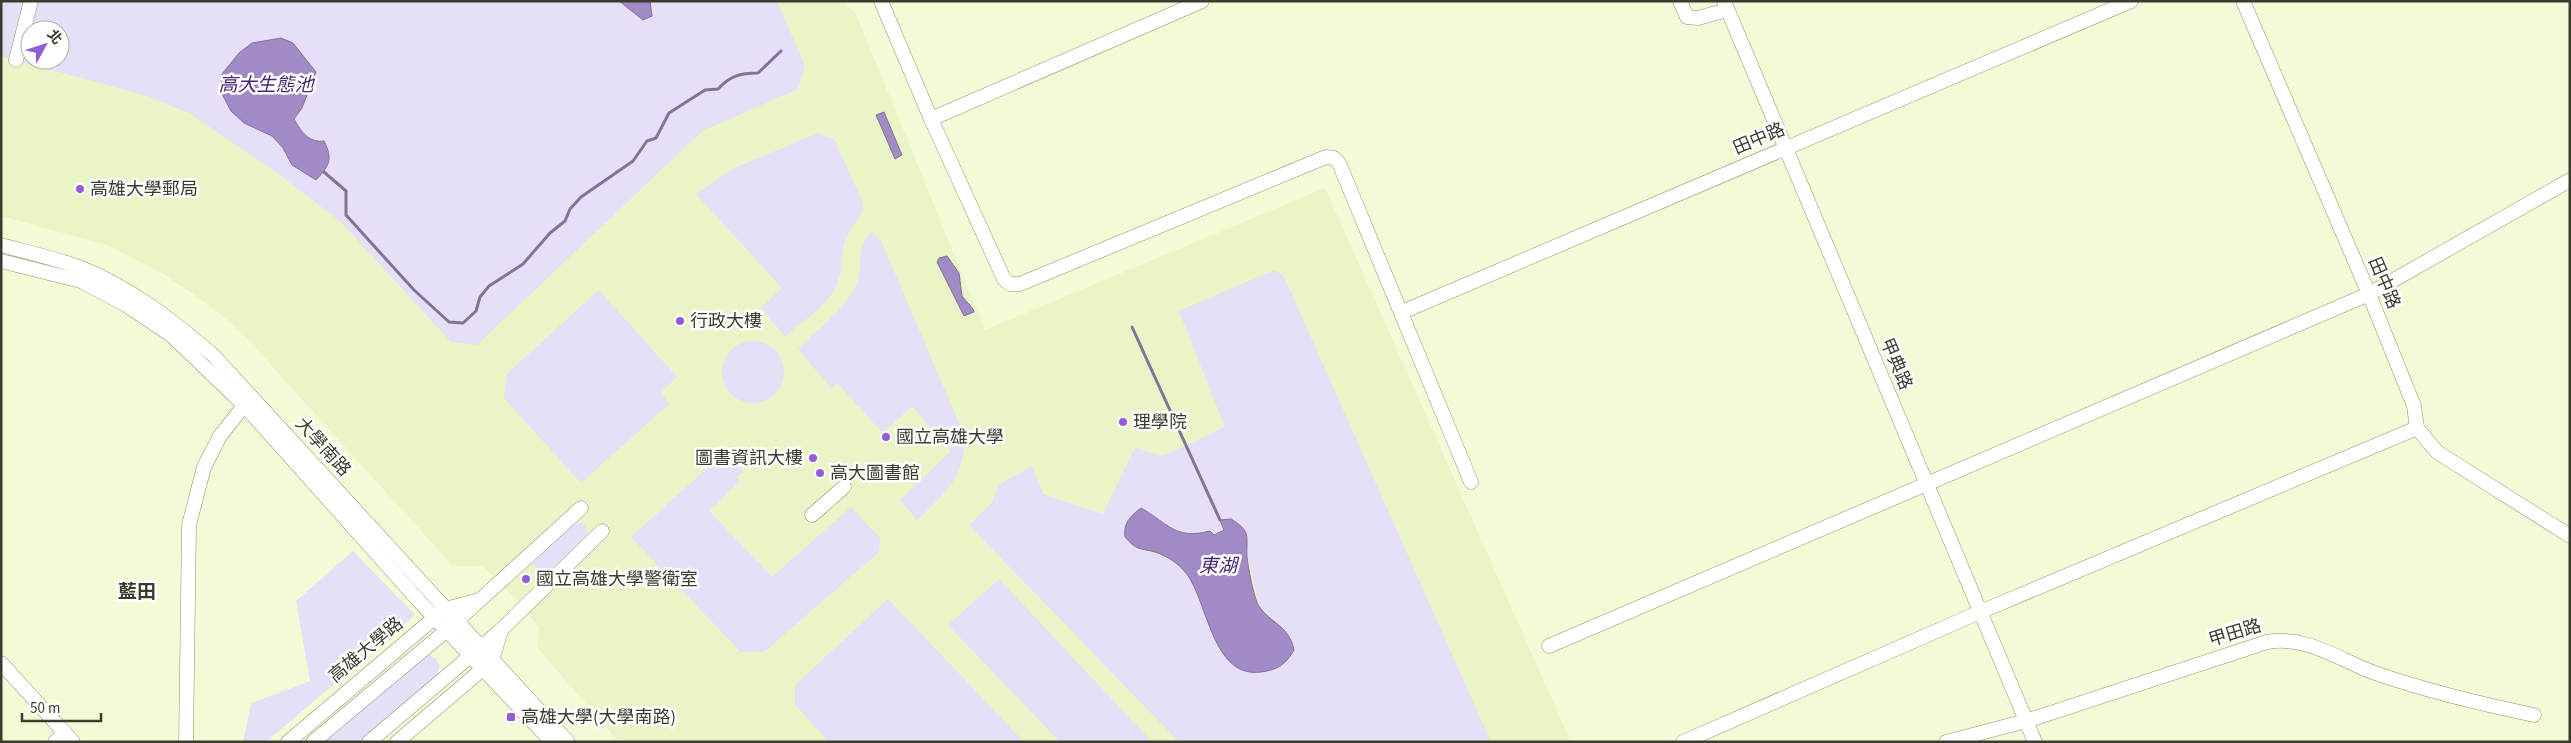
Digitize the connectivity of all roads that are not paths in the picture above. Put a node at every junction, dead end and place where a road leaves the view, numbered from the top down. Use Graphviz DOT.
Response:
graph roads {
  1 [pos="31,1"];
  2 [pos="881,1"];
  3 [pos="1202,1"];
  4 [pos="1680,1"];
  5 [pos="2131,1"];
  6 [pos="2243,1"];
  7 [pos="1725,5"];
  8 [pos="16,60"];
  9 [pos="931,119"];
  10 [pos="1785,148"];
  11 [pos="2570,180"];
  12 [pos="1,245"];
  13 [pos="1,260"];
  14 [pos="2369,294"];
  15 [pos="1402,312"];
  16 [pos="247,400"];
  17 [pos="2417,428"];
  18 [pos="1471,482"];
  19 [pos="1926,484"];
  20 [pos="844,487"];
  21 [pos="581,508"];
  22 [pos="812,515"];
  23 [pos="602,531"];
  24 [pos="2570,536"];
  25 [pos="477,601"];
  26 [pos="1980,612"];
  27 [pos="440,613"];
  28 [pos="452,626"];
  29 [pos="501,630"];
  30 [pos="1549,646"];
  31 [pos="476,652"];
  32 [pos="1,663"];
  33 [pos="488,665"];
  34 [pos="2534,715"];
  35 [pos="2026,721"];
  36 [pos="65,739"];
  37 [pos="186,742"];
  38 [pos="288,742"];
  39 [pos="313,742"];
  40 [pos="369,742"];
  41 [pos="397,742"];
  42 [pos="552,742"];
  43 [pos="568,742"];
  44 [pos="1683,742"];
  45 [pos="1946,742"];
  46 [pos="2035,742"];
  1 -- 8 [label="street"];
  2 -- 9 [label="street"];
  3 -- 9 [label="street"];
  4 -- 7 [label="street"];
  5 -- 10 [label="street, 田中路"];
  6 -- 14 [label="street, 田中路"];
  7 -- 10 [label="street, 甲典路"];
  9 -- 15 [label="street"];
  10 -- 15 [label="street, 田中路"];
  10 -- 19 [label="street, 甲典路"];
  11 -- 14 [label="street"];
  12 -- 16 [label="street, 大學南路"];
  13 -- 16 [label="street, 大學南路"];
  14 -- 17 [label="street, 田中路"];
  14 -- 19 [label="street"];
  15 -- 18 [label="street"];
  16 -- 27 [label="street, 大學南路"];
  16 -- 37 [label="street"];
  17 -- 24 [label="street"];
  17 -- 26 [label="street"];
  19 -- 26 [label="street, 甲典路"];
  19 -- 30 [label="street"];
  20 -- 22 [label="street"];
  21 -- 25 [label="street, 高雄大學路"];
  23 -- 29 [label="street"];
  25 -- 27 [label="street, 高雄大學路"];
  25 -- 28 [label="street, 高雄大學路"];
  26 -- 35 [label="street, 甲典路"];
  26 -- 44 [label="street"];
  27 -- 28 [label="street, 大學南路"];
  27 -- 38 [label="street, 高雄大學路"];
  28 -- 31 [label="street, 大學南路"];
  28 -- 39 [label="street, 高雄大學路"];
  29 -- 31 [label="street"];
  29 -- 33 [label="street"];
  31 -- 33 [label="street, 大學南路"];
  31 -- 40 [label="street"];
  32 -- 36 [label="street"];
  33 -- 41 [label="street"];
  33 -- 42 [label="street, 大學南路"];
  33 -- 43 [label="street, 大學南路"];
  34 -- 35 [label="street, 甲田路"];
  35 -- 45 [label="street, 甲田路"];
  35 -- 46 [label="street, 甲典路"];
}
